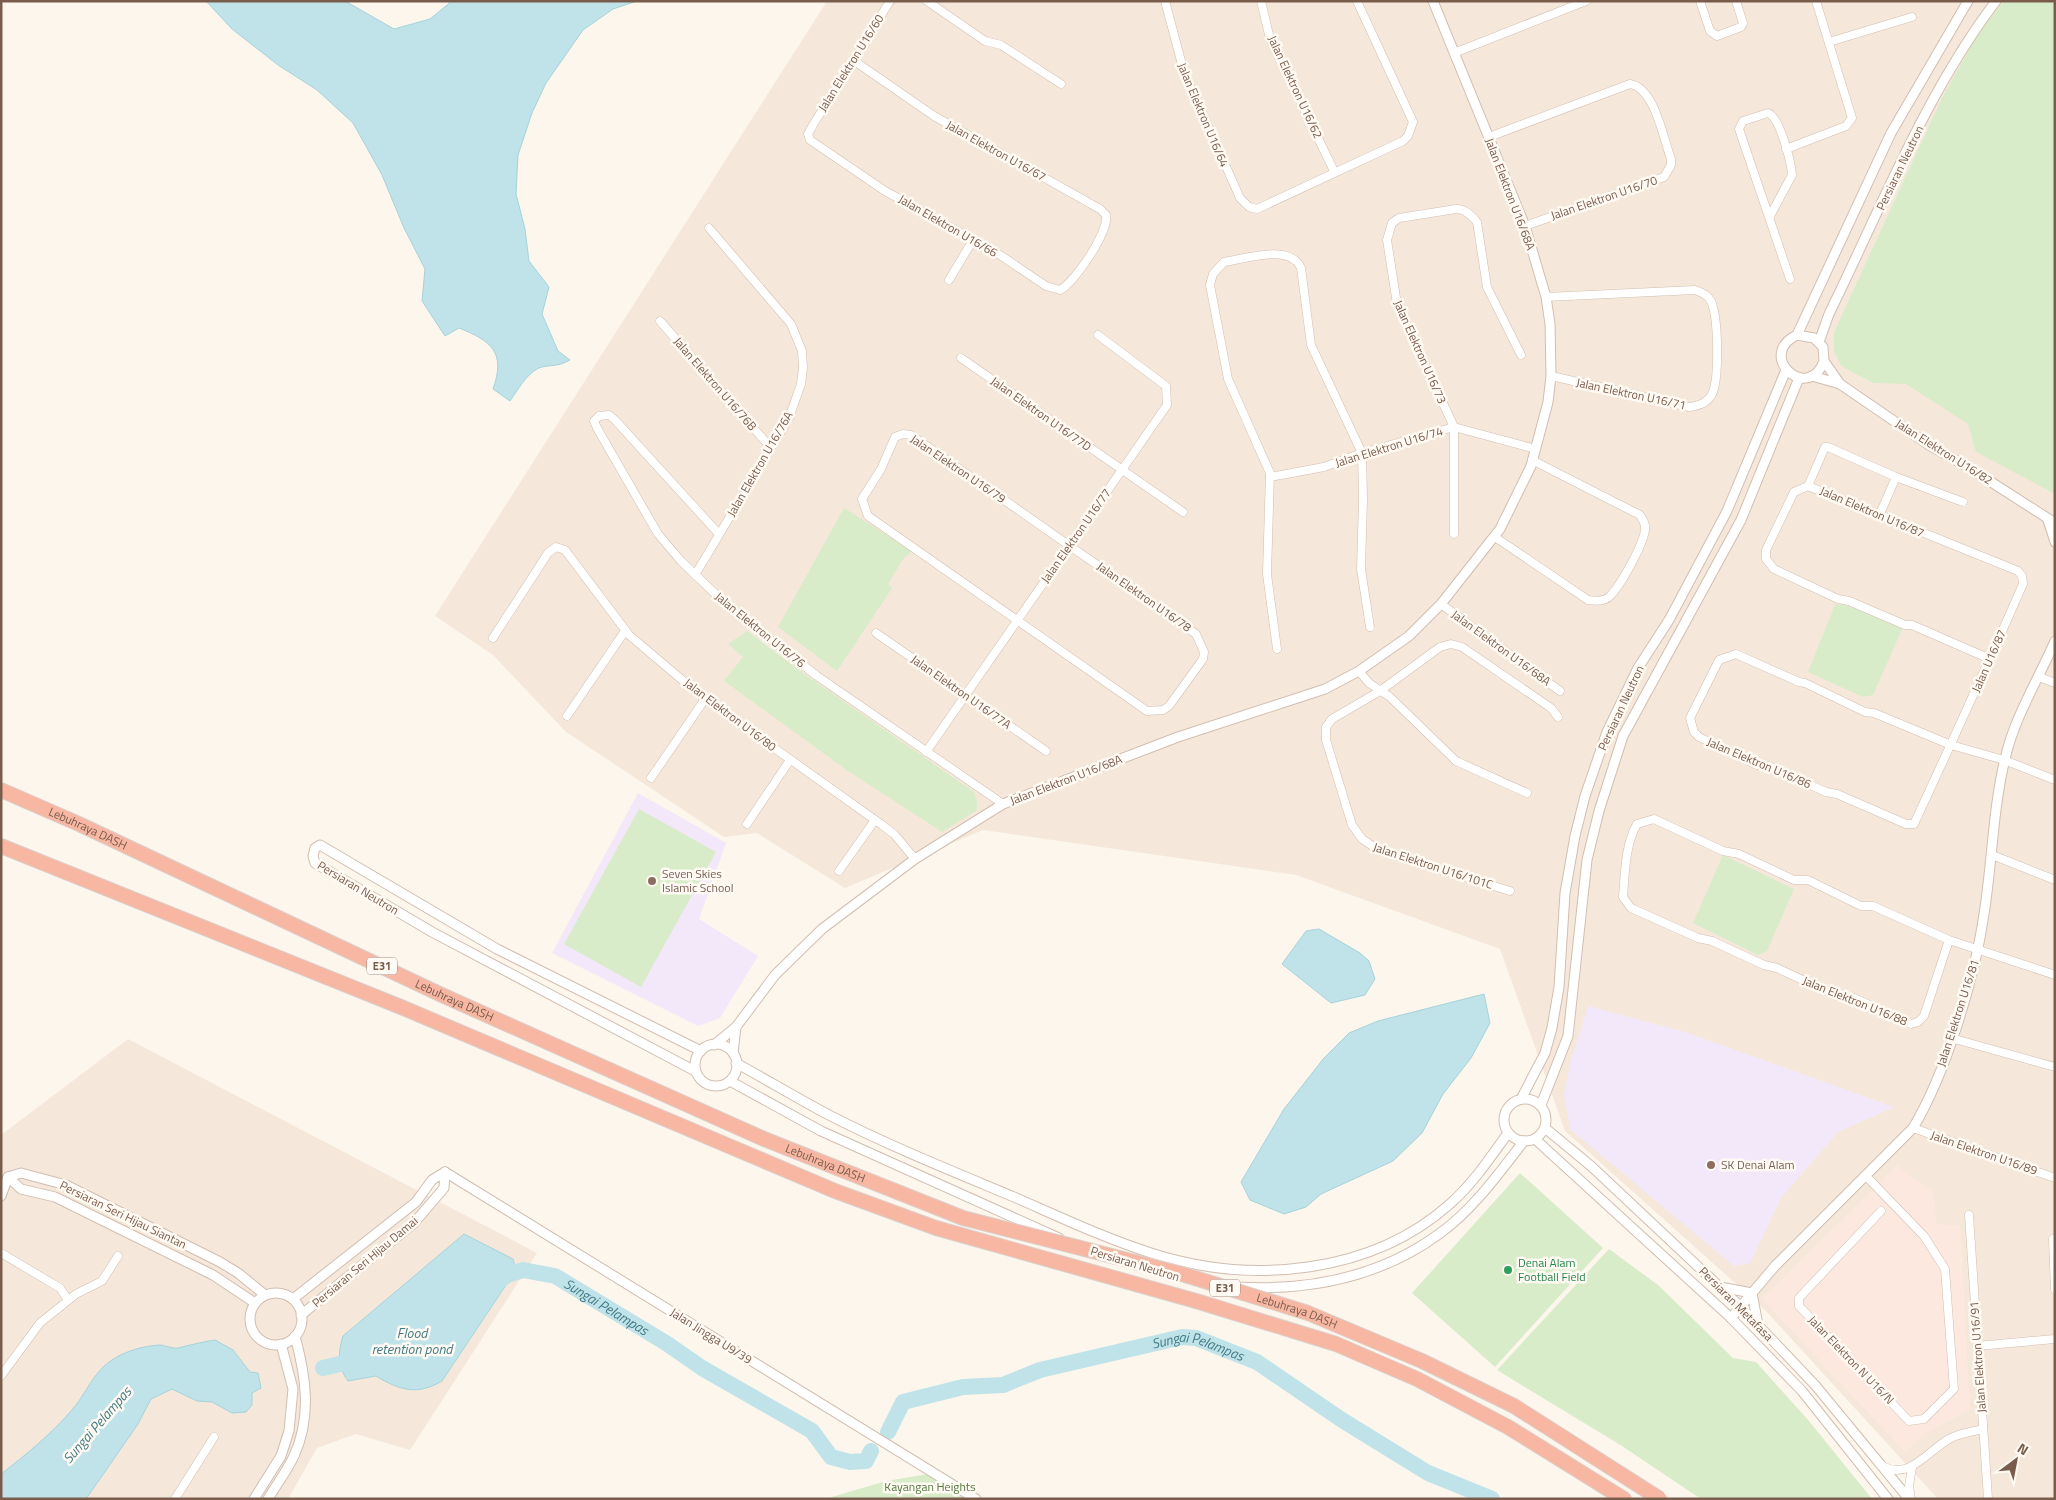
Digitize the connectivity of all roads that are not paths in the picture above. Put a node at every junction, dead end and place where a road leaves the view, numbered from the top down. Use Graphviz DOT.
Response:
graph roads {
  1 [pos="890,1"];
  2 [pos="927,1"];
  3 [pos="1165,1"];
  4 [pos="1261,1"];
  5 [pos="1357,1"];
  6 [pos="1433,1"];
  7 [pos="1586,1"];
  8 [pos="1700,1"];
  9 [pos="1736,1"];
  10 [pos="1816,1"];
  11 [pos="1968,1"];
  12 [pos="1996,1"];
  13 [pos="1912,17"];
  14 [pos="1830,42"];
  15 [pos="1454,53"];
  16 [pos="853,60"];
  17 [pos="1061,84"];
  18 [pos="813,125"];
  19 [pos="1489,137"];
  20 [pos="1786,149"];
  21 [pos="1334,171"];
  22 [pos="1770,216"];
  23 [pos="1525,226"];
  24 [pos="709,228"];
  25 [pos="973,240"];
  26 [pos="1091,252"];
  27 [pos="1790,279"];
  28 [pos="949,280"];
  29 [pos="1546,297"];
  30 [pos="660,321"];
  31 [pos="1098,335"];
  32 [pos="1797,335"];
  33 [pos="1819,342"];
  34 [pos="1521,355"];
  35 [pos="961,358"];
  36 [pos="1824,361"];
  37 [pos="1786,370"];
  38 [pos="1551,376"];
  39 [pos="1812,376"];
  40 [pos="1799,378"];
  41 [pos="1840,384"];
  42 [pos="1454,427"];
  43 [pos="771,448"];
  44 [pos="1536,449"];
  45 [pos="1362,453"];
  46 [pos="1532,460"];
  47 [pos="1122,470"];
  48 [pos="1270,477"];
  49 [pos="1896,477"];
  50 [pos="1808,486"];
  51 [pos="1963,502"];
  52 [pos="1182,512"];
  53 [pos="1879,516"];
  54 [pos="2053,523"];
  55 [pos="719,534"];
  56 [pos="1454,534"];
  57 [pos="1495,536"];
  58 [pos="2055,542"];
  59 [pos="1070,545"];
  60 [pos="695,575"];
  61 [pos="2022,576"];
  62 [pos="1440,604"];
  63 [pos="1017,620"];
  64 [pos="1370,627"];
  65 [pos="625,631"];
  66 [pos="876,633"];
  67 [pos="493,638"];
  68 [pos="2055,641"];
  69 [pos="1277,649"];
  70 [pos="1990,659"];
  71 [pos="1359,671"];
  72 [pos="2039,677"];
  73 [pos="2055,683"];
  74 [pos="1380,691"];
  75 [pos="1560,691"];
  76 [pos="965,695"];
  77 [pos="705,699"];
  78 [pos="567,716"];
  79 [pos="1558,717"];
  80 [pos="1950,745"];
  81 [pos="1046,751"];
  82 [pos="926,752"];
  83 [pos="790,760"];
  84 [pos="2004,760"];
  85 [pos="651,778"];
  86 [pos="2055,780"];
  87 [pos="1,790"];
  88 [pos="1527,793"];
  89 [pos="1003,804"];
  90 [pos="875,820"];
  91 [pos="747,824"];
  92 [pos="1,846"];
  93 [pos="1992,855"];
  94 [pos="915,859"];
  95 [pos="839,871"];
  96 [pos="2055,880"];
  97 [pos="1510,891"];
  98 [pos="1949,940"];
  99 [pos="1978,950"];
  100 [pos="2055,975"];
  101 [pos="736,1027"];
  102 [pos="1951,1038"];
  103 [pos="714,1045"];
  104 [pos="701,1051"];
  105 [pos="733,1053"];
  106 [pos="736,1063"];
  107 [pos="2055,1067"];
  108 [pos="695,1071"];
  109 [pos="730,1081"];
  110 [pos="1521,1099"];
  111 [pos="1541,1105"];
  112 [pos="1545,1128"];
  113 [pos="1913,1128"];
  114 [pos="1508,1133"];
  115 [pos="1535,1139"];
  116 [pos="1524,1141"];
  117 [pos="445,1172"];
  118 [pos="1866,1176"];
  119 [pos="8,1177"];
  120 [pos="2055,1178"];
  121 [pos="1882,1193"];
  122 [pos="1,1196"];
  123 [pos="1881,1211"];
  124 [pos="1900,1211"];
  125 [pos="1969,1215"];
  126 [pos="2053,1239"];
  127 [pos="1,1253"];
  128 [pos="118,1256"];
  129 [pos="1720,1287"];
  130 [pos="2055,1289"];
  131 [pos="1752,1293"];
  132 [pos="265,1295"];
  133 [pos="293,1299"];
  134 [pos="68,1300"];
  135 [pos="255,1303"];
  136 [pos="1740,1306"];
  137 [pos="301,1315"];
  138 [pos="1731,1318"];
  139 [pos="1758,1326"];
  140 [pos="295,1336"];
  141 [pos="2055,1340"];
  142 [pos="281,1344"];
  143 [pos="1977,1346"];
  144 [pos="1,1376"];
  145 [pos="1983,1429"];
  146 [pos="214,1436"];
  147 [pos="1881,1465"];
  148 [pos="1912,1467"];
  149 [pos="175,1499"];
  150 [pos="254,1499"];
  151 [pos="268,1499"];
  152 [pos="976,1499"];
  153 [pos="1624,1499"];
  154 [pos="1660,1499"];
  155 [pos="1888,1499"];
  156 [pos="1910,1499"];
  157 [pos="1988,1499"];
  1 -- 16 [label="street, Jalan Elektron U16/60"];
  2 -- 17 [label="street"];
  3 -- 21 [label="street, Jalan Elektron U16/64"];
  4 -- 21 [label="street, Jalan Elektron U16/62"];
  5 -- 21 [label="street"];
  6 -- 15 [label="street, Jalan Elektron U16/68A"];
  7 -- 15 [label="street"];
  8 -- 9 [label="street"];
  10 -- 14 [label="street"];
  11 -- 32 [label="street, Persiaran Neutron"];
  12 -- 33 [label="street, Persiaran Neutron"];
  13 -- 14 [label="street"];
  14 -- 20 [label="street"];
  15 -- 19 [label="street, Jalan Elektron U16/68A"];
  16 -- 18 [label="street, Jalan Elektron U16/60"];
  16 -- 26 [label="street, Jalan Elektron U16/67"];
  18 -- 25 [label="street, Jalan Elektron U16/66"];
  19 -- 23 [label="street, Jalan Elektron U16/68A"];
  19 -- 23 [label="street, Jalan Elektron U16/70"];
  20 -- 22 [label="street"];
  20 -- 22 [label="street"];
  22 -- 27 [label="street"];
  23 -- 29 [label="street, Jalan Elektron U16/68A"];
  24 -- 43 [label="street, Jalan Elektron U16/76A"];
  25 -- 26 [label="street, Jalan Elektron U16/66"];
  25 -- 28 [label="street"];
  29 -- 38 [label="street, Jalan Elektron U16/68A"];
  29 -- 38 [label="street, Jalan Elektron U16/71"];
  30 -- 43 [label="street, Jalan Elektron U16/76B"];
  31 -- 47 [label="street, Jalan Elektron U16/77"];
  32 -- 33 [label="street"];
  32 -- 37 [label="street"];
  33 -- 36 [label="street"];
  34 -- 42 [label="street, Jalan Elektron U16/73"];
  35 -- 47 [label="street, Jalan Elektron U16/77D"];
  36 -- 39 [label="street"];
  36 -- 41 [label="street"];
  37 -- 40 [label="street"];
  37 -- 110 [label="street, Persiaran Neutron"];
  38 -- 44 [label="street, Jalan Elektron U16/68A"];
  39 -- 40 [label="street"];
  39 -- 41 [label="street"];
  40 -- 111 [label="street, Persiaran Neutron"];
  41 -- 54 [label="street, Jalan Elektron U16/82"];
  42 -- 44 [label="street, Jalan Elektron U16/74"];
  42 -- 45 [label="street, Jalan Elektron U16/74"];
  42 -- 56 [label="street"];
  43 -- 55 [label="street, Jalan Elektron U16/76A"];
  44 -- 46 [label="street, Jalan Elektron U16/68A"];
  45 -- 48 [label="street, Jalan Elektron U16/74"];
  45 -- 48 [label="street"];
  45 -- 64 [label="street"];
  46 -- 57 [label="street, Jalan Elektron U16/68A"];
  46 -- 57 [label="street"];
  47 -- 52 [label="street, Jalan Elektron U16/77D"];
  47 -- 59 [label="street, Jalan Elektron U16/77"];
  48 -- 69 [label="street"];
  49 -- 50 [label="street"];
  49 -- 51 [label="street"];
  49 -- 53 [label="street"];
  50 -- 53 [label="street, Jalan Elektron U16/87"];
  50 -- 70 [label="street, Jalan Elektron U16/87"];
  53 -- 61 [label="street, Jalan Elektron U16/87"];
  54 -- 58 [label="street"];
  55 -- 60 [label="street, Jalan Elektron U16/76A"];
  55 -- 60 [label="street, Jalan Elektron U16/76"];
  57 -- 62 [label="street, Jalan Elektron U16/68A"];
  59 -- 63 [label="street, Jalan Elektron U16/77"];
  59 -- 63 [label="street, Jalan Elektron U16/78"];
  59 -- 63 [label="street, Jalan Elektron U16/79"];
  60 -- 82 [label="street, Jalan Elektron U16/76"];
  61 -- 70 [label="street, Jalan U16/87"];
  62 -- 71 [label="street, Jalan Elektron U16/68A"];
  62 -- 75 [label="street, Jalan Elektron U16/68A"];
  63 -- 76 [label="street, Jalan Elektron U16/77"];
  65 -- 67 [label="street, Jalan Elektron U16/80"];
  65 -- 77 [label="street, Jalan Elektron U16/80"];
  65 -- 78 [label="street"];
  66 -- 76 [label="street, Jalan Elektron U16/77A"];
  68 -- 72 [label="street, Jalan Elektron U16/81"];
  70 -- 80 [label="street, Jalan U16/87"];
  71 -- 74 [label="street"];
  71 -- 89 [label="street, Jalan Elektron U16/68A"];
  72 -- 73 [label="street"];
  72 -- 84 [label="street, Jalan Elektron U16/81"];
  74 -- 79 [label="street"];
  74 -- 88 [label="street"];
  74 -- 97 [label="street, Jalan Elektron U16/101C"];
  76 -- 81 [label="street, Jalan Elektron U16/77A"];
  76 -- 82 [label="street, Jalan Elektron U16/77"];
  77 -- 83 [label="street, Jalan Elektron U16/80"];
  77 -- 85 [label="street"];
  80 -- 80 [label="street, Jalan Elektron U16/86"];
  80 -- 84 [label="street, Jalan Elektron U16/86"];
  82 -- 89 [label="street, Jalan Elektron U16/76"];
  83 -- 90 [label="street, Jalan Elektron U16/80"];
  83 -- 91 [label="street"];
  84 -- 86 [label="street, Jalan Elektron U16/86"];
  84 -- 93 [label="street, Jalan Elektron U16/81"];
  87 -- 154 [label="highway, Lebuhraya DASH / E31, bridge"];
  89 -- 94 [label="street, Jalan Elektron U16/68A"];
  90 -- 94 [label="street, Jalan Elektron U16/80"];
  90 -- 95 [label="street"];
  92 -- 153 [label="highway, Lebuhraya DASH / E31"];
  93 -- 96 [label="street"];
  93 -- 99 [label="street, Jalan Elektron U16/81"];
  94 -- 101 [label="street, Jalan Elektron U16/68A"];
  98 -- 98 [label="street, Jalan Elektron U16/88"];
  98 -- 99 [label="street"];
  99 -- 100 [label="street"];
  99 -- 102 [label="street, Jalan Elektron U16/81"];
  101 -- 103 [label="street, Jalan Elektron U16/68A"];
  101 -- 105 [label="street"];
  102 -- 107 [label="street"];
  102 -- 113 [label="street, Jalan Elektron U16/81"];
  103 -- 104 [label="street"];
  103 -- 105 [label="street"];
  104 -- 108 [label="street"];
  104 -- 108 [label="street, Persiaran Neutron"];
  105 -- 106 [label="street"];
  106 -- 109 [label="street"];
  106 -- 114 [label="street, Persiaran Neutron"];
  108 -- 109 [label="street"];
  109 -- 116 [label="street, Persiaran Neutron"];
  110 -- 111 [label="street"];
  110 -- 114 [label="street"];
  111 -- 112 [label="street"];
  112 -- 115 [label="street"];
  112 -- 129 [label="street, Persiaran Metafasa"];
  113 -- 118 [label="street, Jalan Elektron U16/81"];
  113 -- 120 [label="street, Jalan Elektron U16/89"];
  114 -- 116 [label="street"];
  115 -- 116 [label="street"];
  115 -- 138 [label="street, Persiaran Metafasa"];
  117 -- 133 [label="street, Persiaran Seri Hijau Damai"];
  117 -- 137 [label="street, Persiaran Seri Hijau Damai"];
  117 -- 152 [label="street, Jalan Jingga U9/39"];
  118 -- 121 [label="street"];
  118 -- 131 [label="street, Jalan Elektron U16/81"];
  119 -- 122 [label="street"];
  119 -- 132 [label="street, Persiaran Seri Hijau Siantan"];
  119 -- 135 [label="street, Persiaran Seri Hijau Siantan"];
  121 -- 123 [label="street"];
  121 -- 124 [label="street"];
  123 -- 124 [label="street"];
  123 -- 124 [label="street, Jalan Elektron N U16/N"];
  125 -- 143 [label="street, Jalan Elektron U16/91"];
  126 -- 130 [label="street"];
  127 -- 134 [label="street"];
  128 -- 134 [label="street"];
  129 -- 131 [label="street"];
  129 -- 136 [label="street, Persiaran Metafasa"];
  131 -- 136 [label="street, Jalan Elektron U16/81"];
  131 -- 139 [label="street"];
  132 -- 133 [label="street"];
  132 -- 135 [label="street"];
  133 -- 137 [label="street"];
  134 -- 144 [label="street"];
  135 -- 142 [label="street"];
  136 -- 138 [label="street, Jalan Elektron U16/81"];
  136 -- 139 [label="street, Persiaran Metafasa"];
  137 -- 140 [label="street"];
  138 -- 155 [label="street, Persiaran Metafasa"];
  139 -- 147 [label="street, Persiaran Metafasa"];
  140 -- 142 [label="street"];
  140 -- 151 [label="street"];
  141 -- 143 [label="street"];
  142 -- 150 [label="street"];
  143 -- 145 [label="street, Jalan Elektron U16/91"];
  145 -- 148 [label="street"];
  145 -- 157 [label="street, Jalan Elektron U16/91"];
  146 -- 149 [label="street"];
  147 -- 148 [label="street"];
  147 -- 156 [label="street, Persiaran Metafasa"];
  148 -- 156 [label="street"];
}
